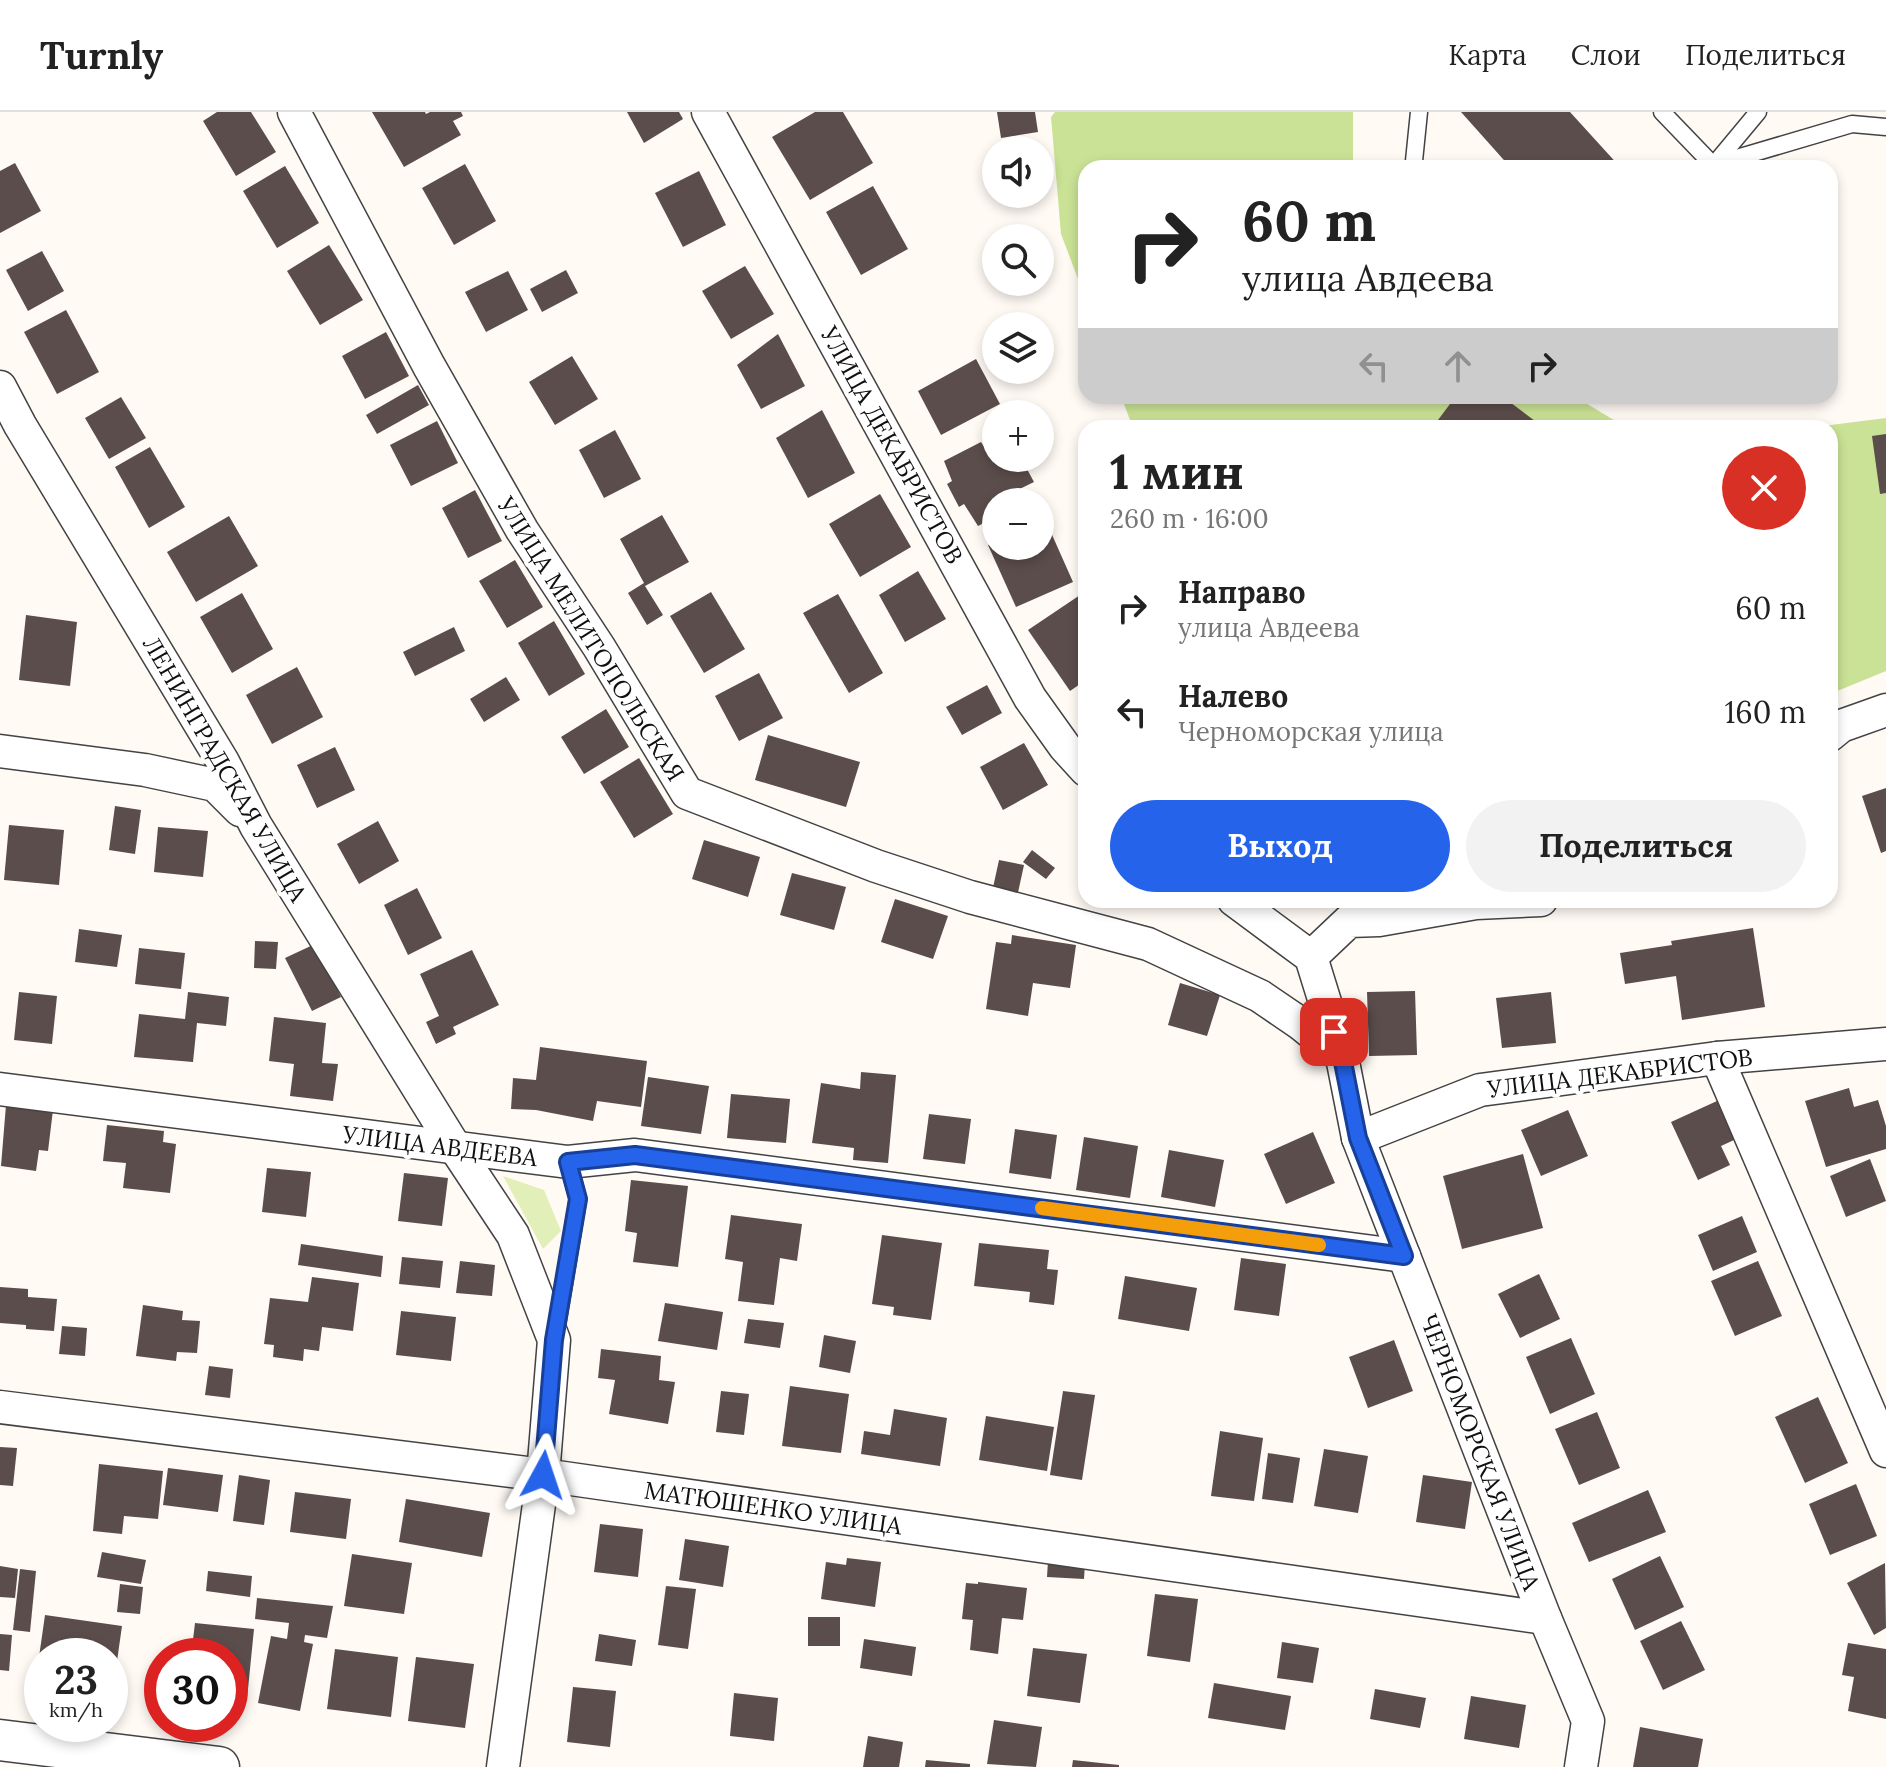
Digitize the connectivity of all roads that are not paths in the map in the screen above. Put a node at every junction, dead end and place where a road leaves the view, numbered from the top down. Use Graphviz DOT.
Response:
graph roads {
  1 [pos="294,112"];
  2 [pos="708,112"];
  3 [pos="1419,112"];
  4 [pos="1662,112"];
  5 [pos="1758,112"];
  6 [pos="1886,127"];
  7 [pos="1414,160"];
  8 [pos="1707,160"];
  9 [pos="1718,160"];
  10 [pos="1733,160"];
  11 [pos="0,387"];
  12 [pos="10,424"];
  13 [pos="1886,710"];
  14 [pos="1838,728"];
  15 [pos="0,751"];
  16 [pos="1078,761"];
  17 [pos="256,826"];
  18 [pos="1245,908"];
  19 [pos="1447,908"];
  20 [pos="1311,957"];
  21 [pos="1886,1044"];
  22 [pos="1342,1057"];
  23 [pos="1717,1058"];
  24 [pos="0,1089"];
  25 [pos="1358,1138"];
  26 [pos="456,1149"];
  27 [pos="568,1162"];
  28 [pos="1404,1256"];
  29 [pos="554,1340"];
  30 [pos="0,1407"];
  31 [pos="1886,1451"];
  32 [pos="543,1475"];
  33 [pos="1545,1618"];
  34 [pos="0,1740"];
  35 [pos="219,1767"];
  36 [pos="503,1767"];
  37 [pos="1581,1767"];
  1 -- 22 [label="street, УЛИЦА МЕЛИТОПОЛЬСКАЯ"];
  2 -- 16 [label="street, УЛИЦА ДЕКАБРИСТОВ"];
  3 -- 7 [label="lane"];
  4 -- 8 [label="lane"];
  5 -- 9 [label="lane"];
  6 -- 10 [label="lane"];
  11 -- 12 [label="street, ЛЕНИНГРАДСКАЯ УЛИЦА"];
  12 -- 17 [label="street, ЛЕНИНГРАДСКАЯ УЛИЦА"];
  13 -- 14 [label="street"];
  15 -- 17 [label="street"];
  17 -- 26 [label="street, ЛЕНИНГРАДСКАЯ УЛИЦА"];
  18 -- 20 [label="street"];
  19 -- 20 [label="street"];
  20 -- 22 [label="street"];
  21 -- 23 [label="street, УЛИЦА ДЕКАБРИСТОВ"];
  22 -- 25 [label="street"];
  23 -- 25 [label="street, УЛИЦА ДЕКАБРИСТОВ"];
  23 -- 31 [label="street"];
  24 -- 26 [label="street, УЛИЦА АВДЕЕВА"];
  25 -- 28 [label="street, ЧЕРНОМОРСКАЯ УЛИЦА"];
  26 -- 27 [label="street, УЛИЦА АВДЕЕВА"];
  26 -- 29 [label="street, ЛЕНИНГРАДСКАЯ УЛИЦА"];
  27 -- 28 [label="street, УЛИЦА АВДЕЕВА"];
  27 -- 29 [label="lane"];
  28 -- 33 [label="street, ЧЕРНОМОРСКАЯ УЛИЦА"];
  29 -- 32 [label="street"];
  30 -- 32 [label="street, МАТЮШЕНКО УЛИЦА"];
  32 -- 33 [label="street, МАТЮШЕНКО УЛИЦА"];
  32 -- 36 [label="street"];
  33 -- 37 [label="street, ЧЕРНОМОРСКАЯ УЛИЦА"];
  34 -- 35 [label="street"];
}
